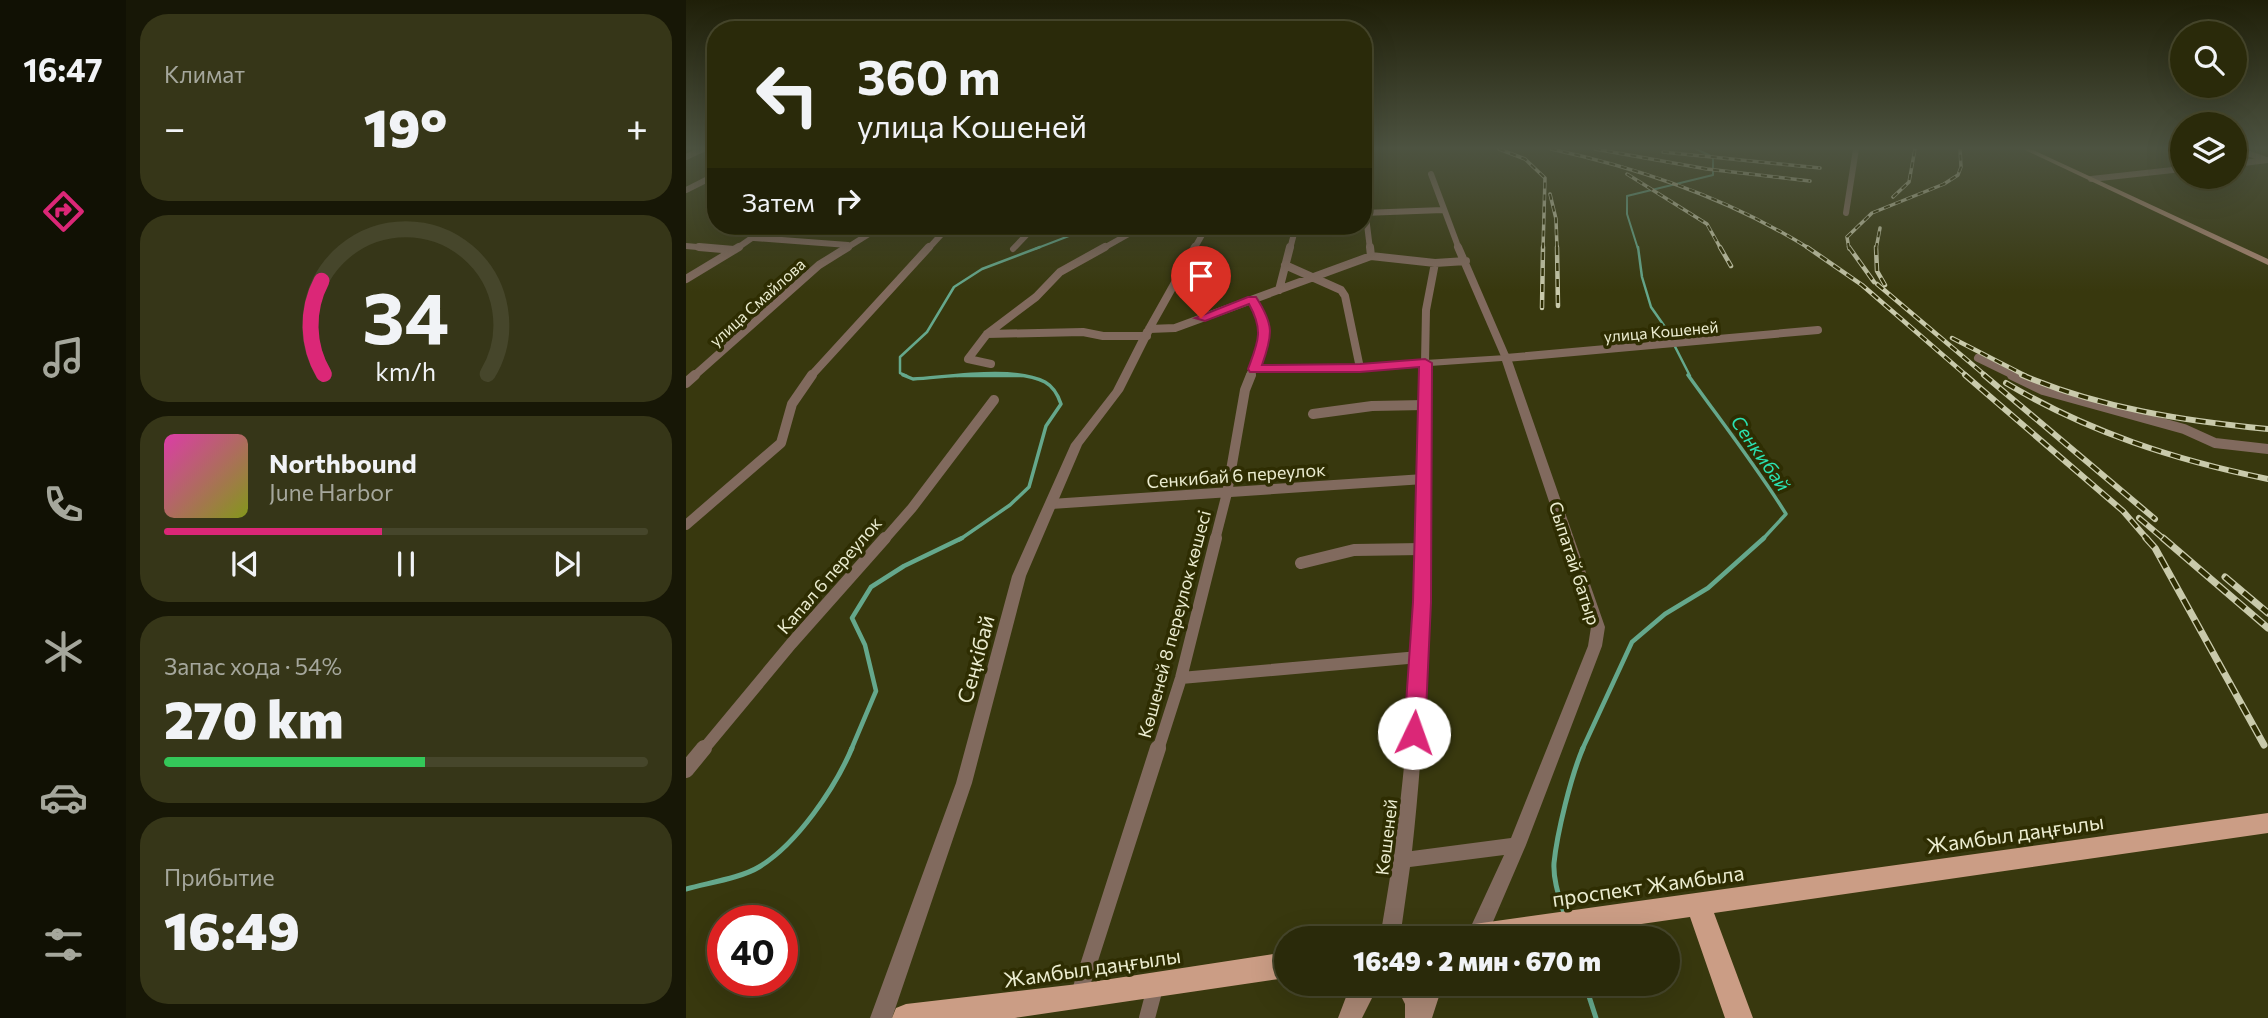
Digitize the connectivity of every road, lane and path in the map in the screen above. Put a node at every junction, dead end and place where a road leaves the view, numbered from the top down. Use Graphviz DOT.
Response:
graph roads {
  1 [pos="1439,197"];
  2 [pos="1849,197"];
  3 [pos="2128,197"];
  4 [pos="1443,210"];
  5 [pos="1372,213"];
  6 [pos="1846,213"];
  7 [pos="758,235"];
  8 [pos="866,235"];
  9 [pos="941,235"];
  10 [pos="1026,235"];
  11 [pos="1129,235"];
  12 [pos="1202,235"];
  13 [pos="1293,235"];
  14 [pos="1368,235"];
  15 [pos="754,238"];
  16 [pos="848,245"];
  17 [pos="686,246"];
  18 [pos="1013,249"];
  19 [pos="734,250"];
  20 [pos="1371,256"];
  21 [pos="1466,261"];
  22 [pos="2268,262"];
  23 [pos="1435,263"];
  24 [pos="1285,265"];
  25 [pos="1312,278"];
  26 [pos="686,279"];
  27 [pos="1279,290"];
  28 [pos="1252,300"];
  29 [pos="1818,330"];
  30 [pos="1148,332"];
  31 [pos="987,334"];
  32 [pos="1506,358"];
  33 [pos="1978,358"];
  34 [pos="1425,363"];
  35 [pos="991,364"];
  36 [pos="1360,368"];
  37 [pos="1255,369"];
  38 [pos="686,383"];
  39 [pos="994,400"];
  40 [pos="1425,405"];
  41 [pos="1313,414"];
  42 [pos="2268,449"];
  43 [pos="1424,479"];
  44 [pos="1227,493"];
  45 [pos="1051,504"];
  46 [pos="686,526"];
  47 [pos="1422,549"];
  48 [pos="1301,563"];
  49 [pos="1419,657"];
  50 [pos="1181,678"];
  51 [pos="686,771"];
  52 [pos="2268,823"];
  53 [pos="1517,845"];
  54 [pos="1404,860"];
  55 [pos="1770,895"];
  56 [pos="1698,905"];
  57 [pos="1392,926"];
  58 [pos="1476,926"];
  59 [pos="1548,926"];
  60 [pos="1274,967"];
  61 [pos="1156,984"];
  62 [pos="1359,996"];
  63 [pos="1414,996"];
  64 [pos="1427,996"];
  65 [pos="1078,997"];
  66 [pos="881,1018"];
  67 [pos="906,1018"];
  68 [pos="1147,1018"];
  69 [pos="1350,1018"];
  70 [pos="1418,1018"];
  71 [pos="1739,1018"];
  1 -- 4 [label="street"];
  2 -- 6 [label="street"];
  3 -- 22 [label="main road"];
  4 -- 5 [label="street"];
  4 -- 21 [label="street"];
  7 -- 15 [label="street"];
  8 -- 16 [label="street, улица Смайлова"];
  9 -- 46 [label="street"];
  10 -- 18 [label="street"];
  11 -- 31 [label="street"];
  12 -- 30 [label="street"];
  13 -- 24 [label="street"];
  14 -- 20 [label="street"];
  15 -- 16 [label="street, улица Смайлова"];
  15 -- 19 [label="street"];
  16 -- 38 [label="street, улица Смайлова"];
  17 -- 19 [label="street"];
  19 -- 26 [label="street"];
  20 -- 23 [label="street"];
  20 -- 25 [label="street"];
  21 -- 23 [label="street"];
  21 -- 32 [label="street"];
  23 -- 34 [label="street"];
  24 -- 25 [label="street"];
  24 -- 27 [label="street"];
  25 -- 27 [label="street"];
  25 -- 36 [label="street"];
  27 -- 28 [label="street"];
  28 -- 30 [label="street"];
  28 -- 37 [label="street, Көшеней 8 переулок көшесі"];
  29 -- 32 [label="street, улица Кошеней"];
  30 -- 31 [label="street"];
  30 -- 45 [label="street, Сеңкібай"];
  31 -- 35 [label="street"];
  32 -- 34 [label="street"];
  32 -- 53 [label="street, Сыпатай батыр"];
  33 -- 42 [label="street"];
  34 -- 36 [label="street"];
  34 -- 40 [label="street, Көшеней"];
  36 -- 37 [label="street"];
  37 -- 44 [label="street, Көшеней 8 переулок көшесі"];
  39 -- 51 [label="street, Капал 6 переулок"];
  40 -- 41 [label="street"];
  40 -- 43 [label="street, Көшеней"];
  43 -- 44 [label="street, Сенкибай 6 переулок"];
  43 -- 47 [label="street, Көшеней"];
  44 -- 45 [label="street, Сенкибай 6 переулок"];
  44 -- 50 [label="street, Көшеней 8 переулок көшесі"];
  45 -- 66 [label="street, Сеңкібай"];
  47 -- 48 [label="street"];
  47 -- 49 [label="street, Көшеней"];
  49 -- 50 [label="street"];
  49 -- 54 [label="street, Көшеней"];
  50 -- 65 [label="street, Көшеней 8 переулок көшесі"];
  52 -- 55 [label="main road, Жамбыл даңғылы"];
  53 -- 54 [label="street"];
  53 -- 58 [label="street, Сыпатай батыр"];
  54 -- 57 [label="street, Көшеней"];
  55 -- 56 [label="main road, проспект Жамбыла"];
  56 -- 59 [label="main road, проспект Жамбыла"];
  56 -- 71 [label="main road"];
  60 -- 61 [label="main road, Жамбыл даңғылы"];
  61 -- 65 [label="main road, Жамбыл даңғылы"];
  61 -- 68 [label="street"];
  62 -- 69 [label="main road"];
  63 -- 70 [label="main road"];
  64 -- 70 [label="main road"];
  65 -- 67 [label="main road, Жамбыл даңғылы"];
}
